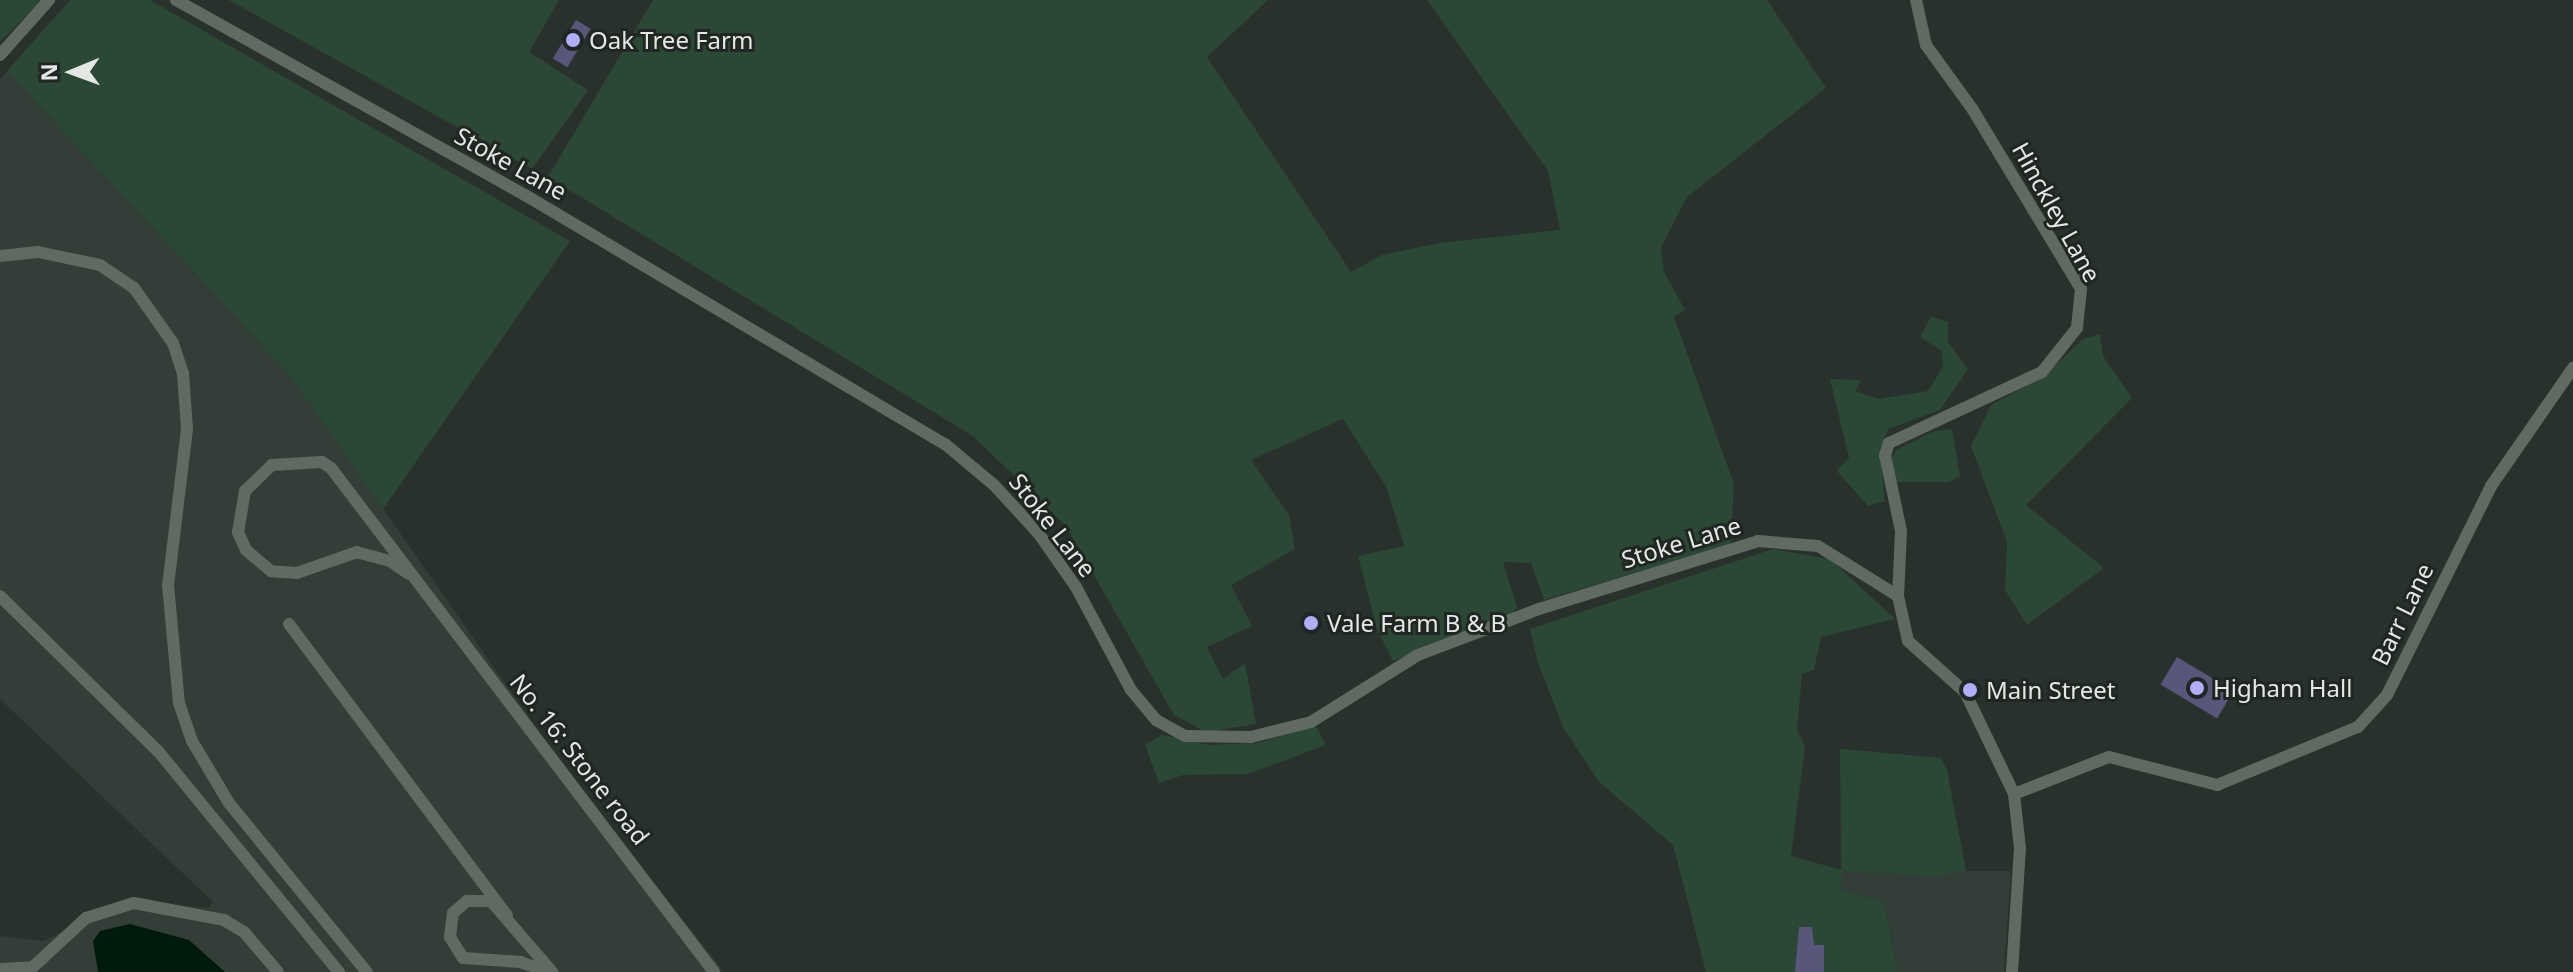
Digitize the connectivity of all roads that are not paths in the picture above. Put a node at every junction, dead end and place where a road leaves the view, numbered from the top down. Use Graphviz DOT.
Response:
graph roads {
  1 [pos="49,0"];
  2 [pos="176,0"];
  3 [pos="1916,0"];
  4 [pos="0,55"];
  5 [pos="0,256"];
  6 [pos="2573,368"];
  7 [pos="409,574"];
  8 [pos="0,596"];
  9 [pos="1898,596"];
  10 [pos="289,624"];
  11 [pos="2014,794"];
  12 [pos="507,915"];
  13 [pos="0,969"];
  14 [pos="278,972"];
  15 [pos="339,972"];
  16 [pos="367,972"];
  17 [pos="550,972"];
  18 [pos="714,972"];
  19 [pos="2012,972"];
  1 -- 4 [label="street"];
  2 -- 9 [label="street, Stoke Lane"];
  3 -- 9 [label="street, Hinckley Lane"];
  5 -- 16 [label="street"];
  6 -- 11 [label="street, Barr Lane"];
  7 -- 7 [label="street, No. 16: Stone road"];
  7 -- 18 [label="street, No. 16: Stone road"];
  8 -- 15 [label="street"];
  9 -- 11 [label="street"];
  10 -- 12 [label="street"];
  11 -- 19 [label="street"];
  12 -- 17 [label="street"];
  12 -- 17 [label="street"];
  13 -- 14 [label="street"];
}
